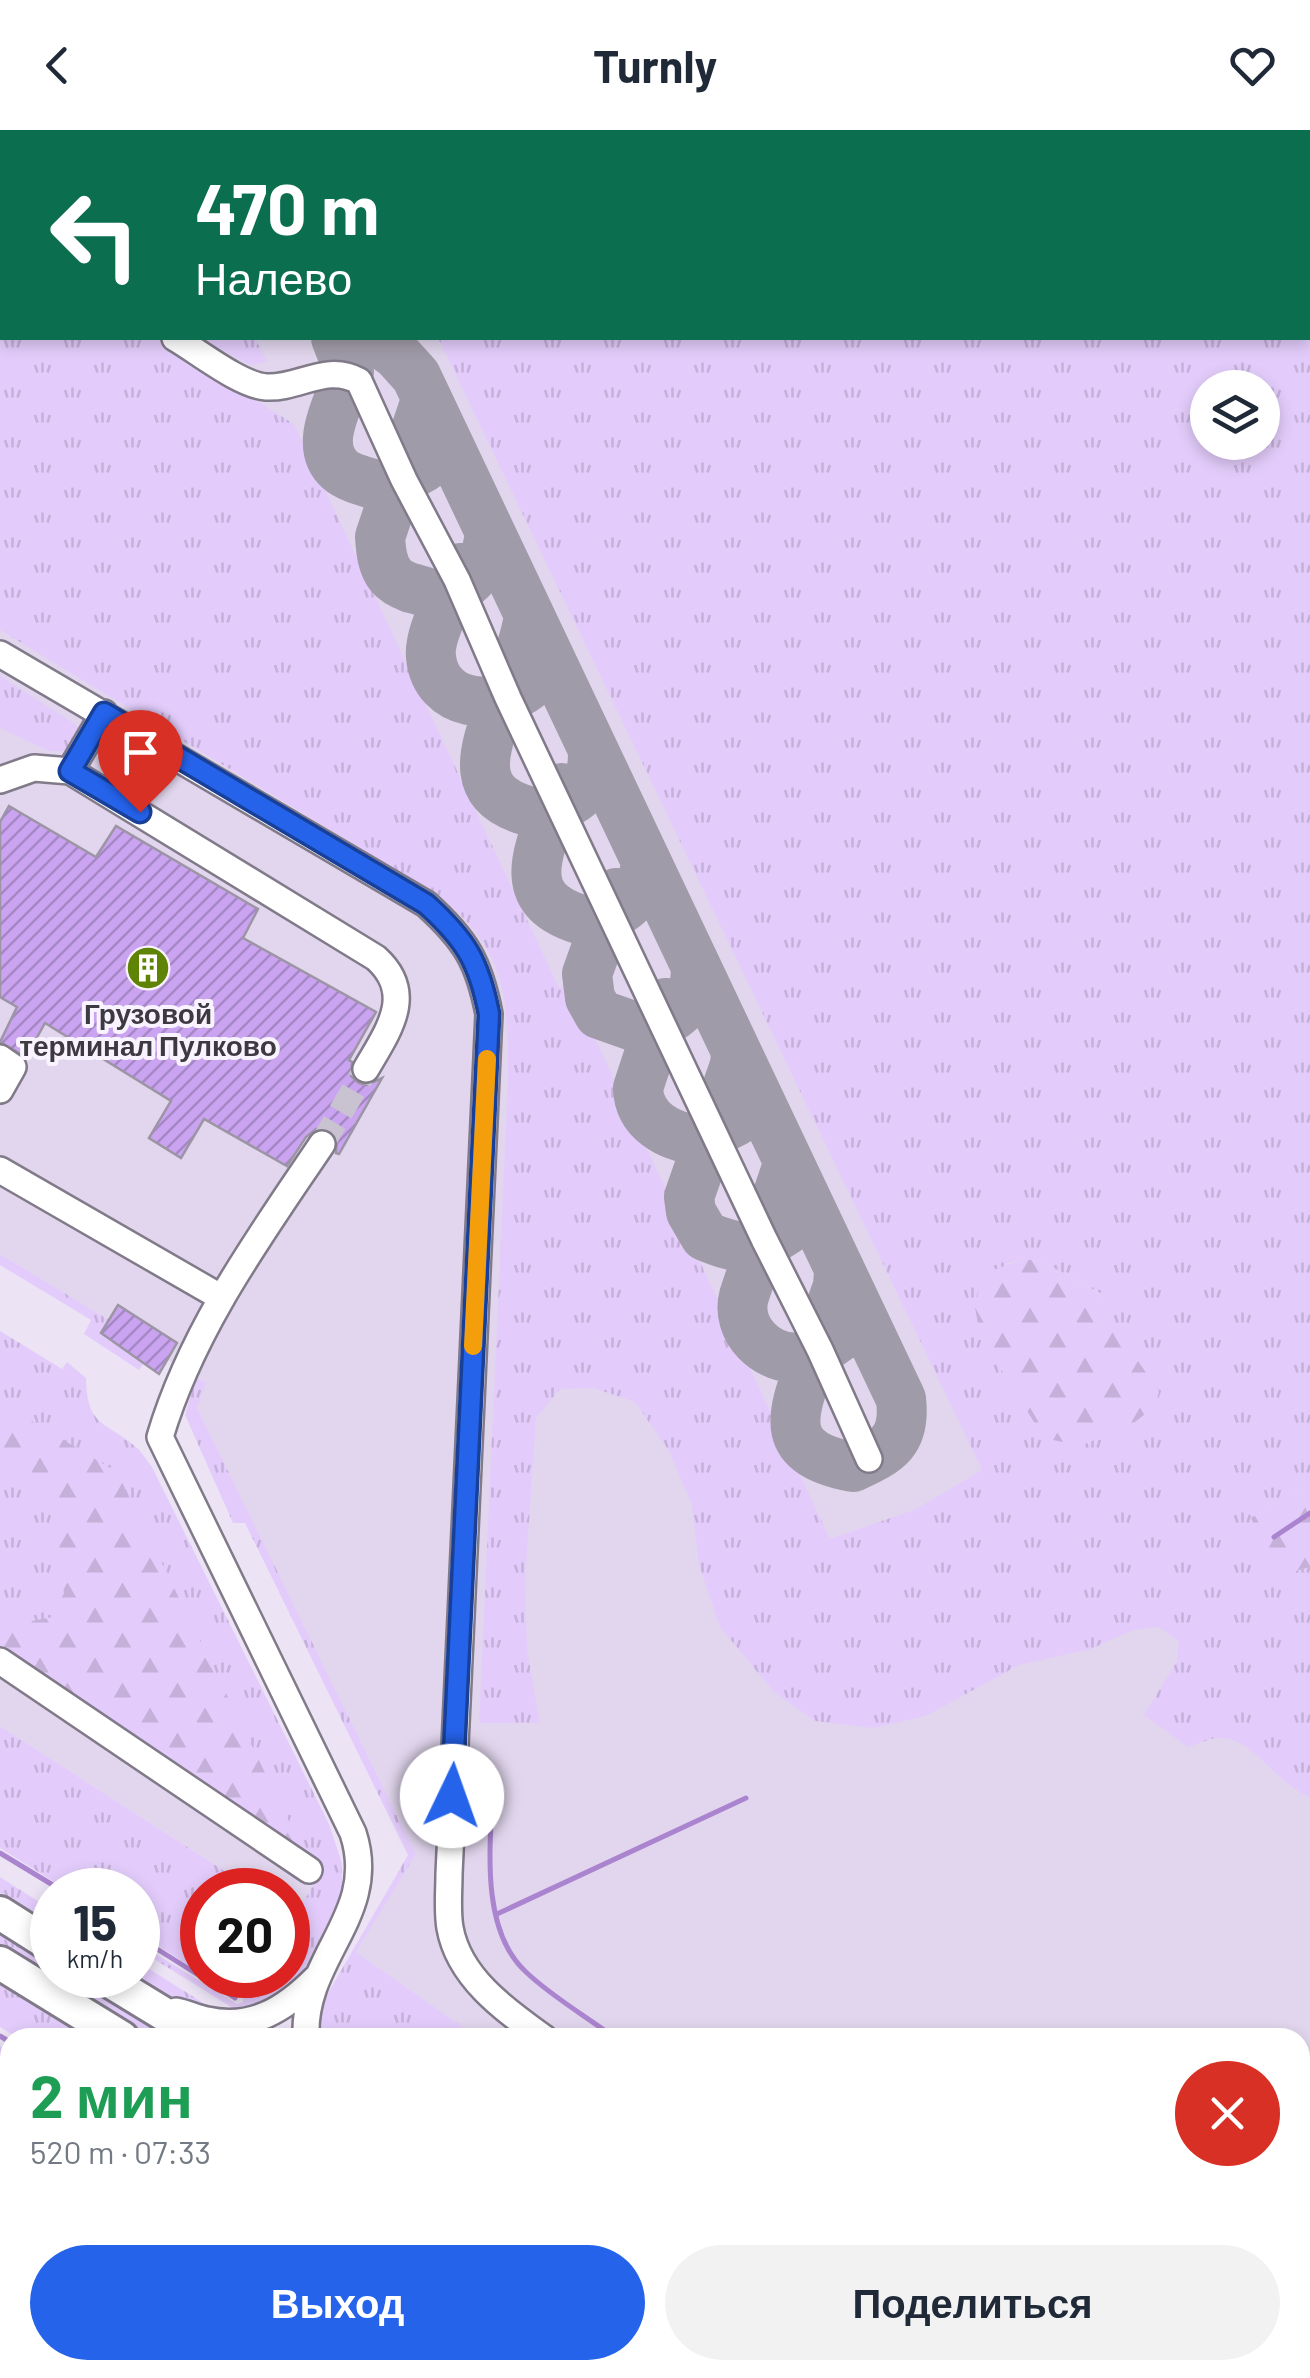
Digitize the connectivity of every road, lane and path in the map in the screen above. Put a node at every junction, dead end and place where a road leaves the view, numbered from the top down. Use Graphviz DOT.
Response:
graph roads {
  1 [pos="178,340"];
  2 [pos="0,654"];
  3 [pos="104,713"];
  4 [pos="70,771"];
  5 [pos="0,780"];
  6 [pos="0,1058"];
  7 [pos="366,1068"];
  8 [pos="0,1090"];
  9 [pos="322,1144"];
  10 [pos="0,1170"];
  11 [pos="222,1298"];
  12 [pos="870,1460"];
  13 [pos="0,1661"];
  14 [pos="306,1868"];
  15 [pos="0,1913"];
  16 [pos="30,1932"];
  17 [pos="0,1963"];
  18 [pos="315,1978"];
  19 [pos="138,1998"];
  20 [pos="149,2005"];
  21 [pos="106,2028"];
  22 [pos="187,2028"];
  23 [pos="307,2028"];
  24 [pos="531,2028"];
  1 -- 12 [label="street"];
  2 -- 3 [label="street"];
  3 -- 4 [label="street"];
  3 -- 24 [label="street"];
  4 -- 5 [label="street"];
  4 -- 7 [label="street"];
  6 -- 8 [label="street"];
  9 -- 11 [label="street"];
  10 -- 11 [label="street"];
  11 -- 18 [label="street"];
  13 -- 14 [label="street"];
  15 -- 16 [label="main road"];
  17 -- 21 [label="main road"];
  18 -- 20 [label="street"];
  18 -- 23 [label="street"];
  19 -- 20 [label="main road"];
  20 -- 22 [label="main road"];
}
